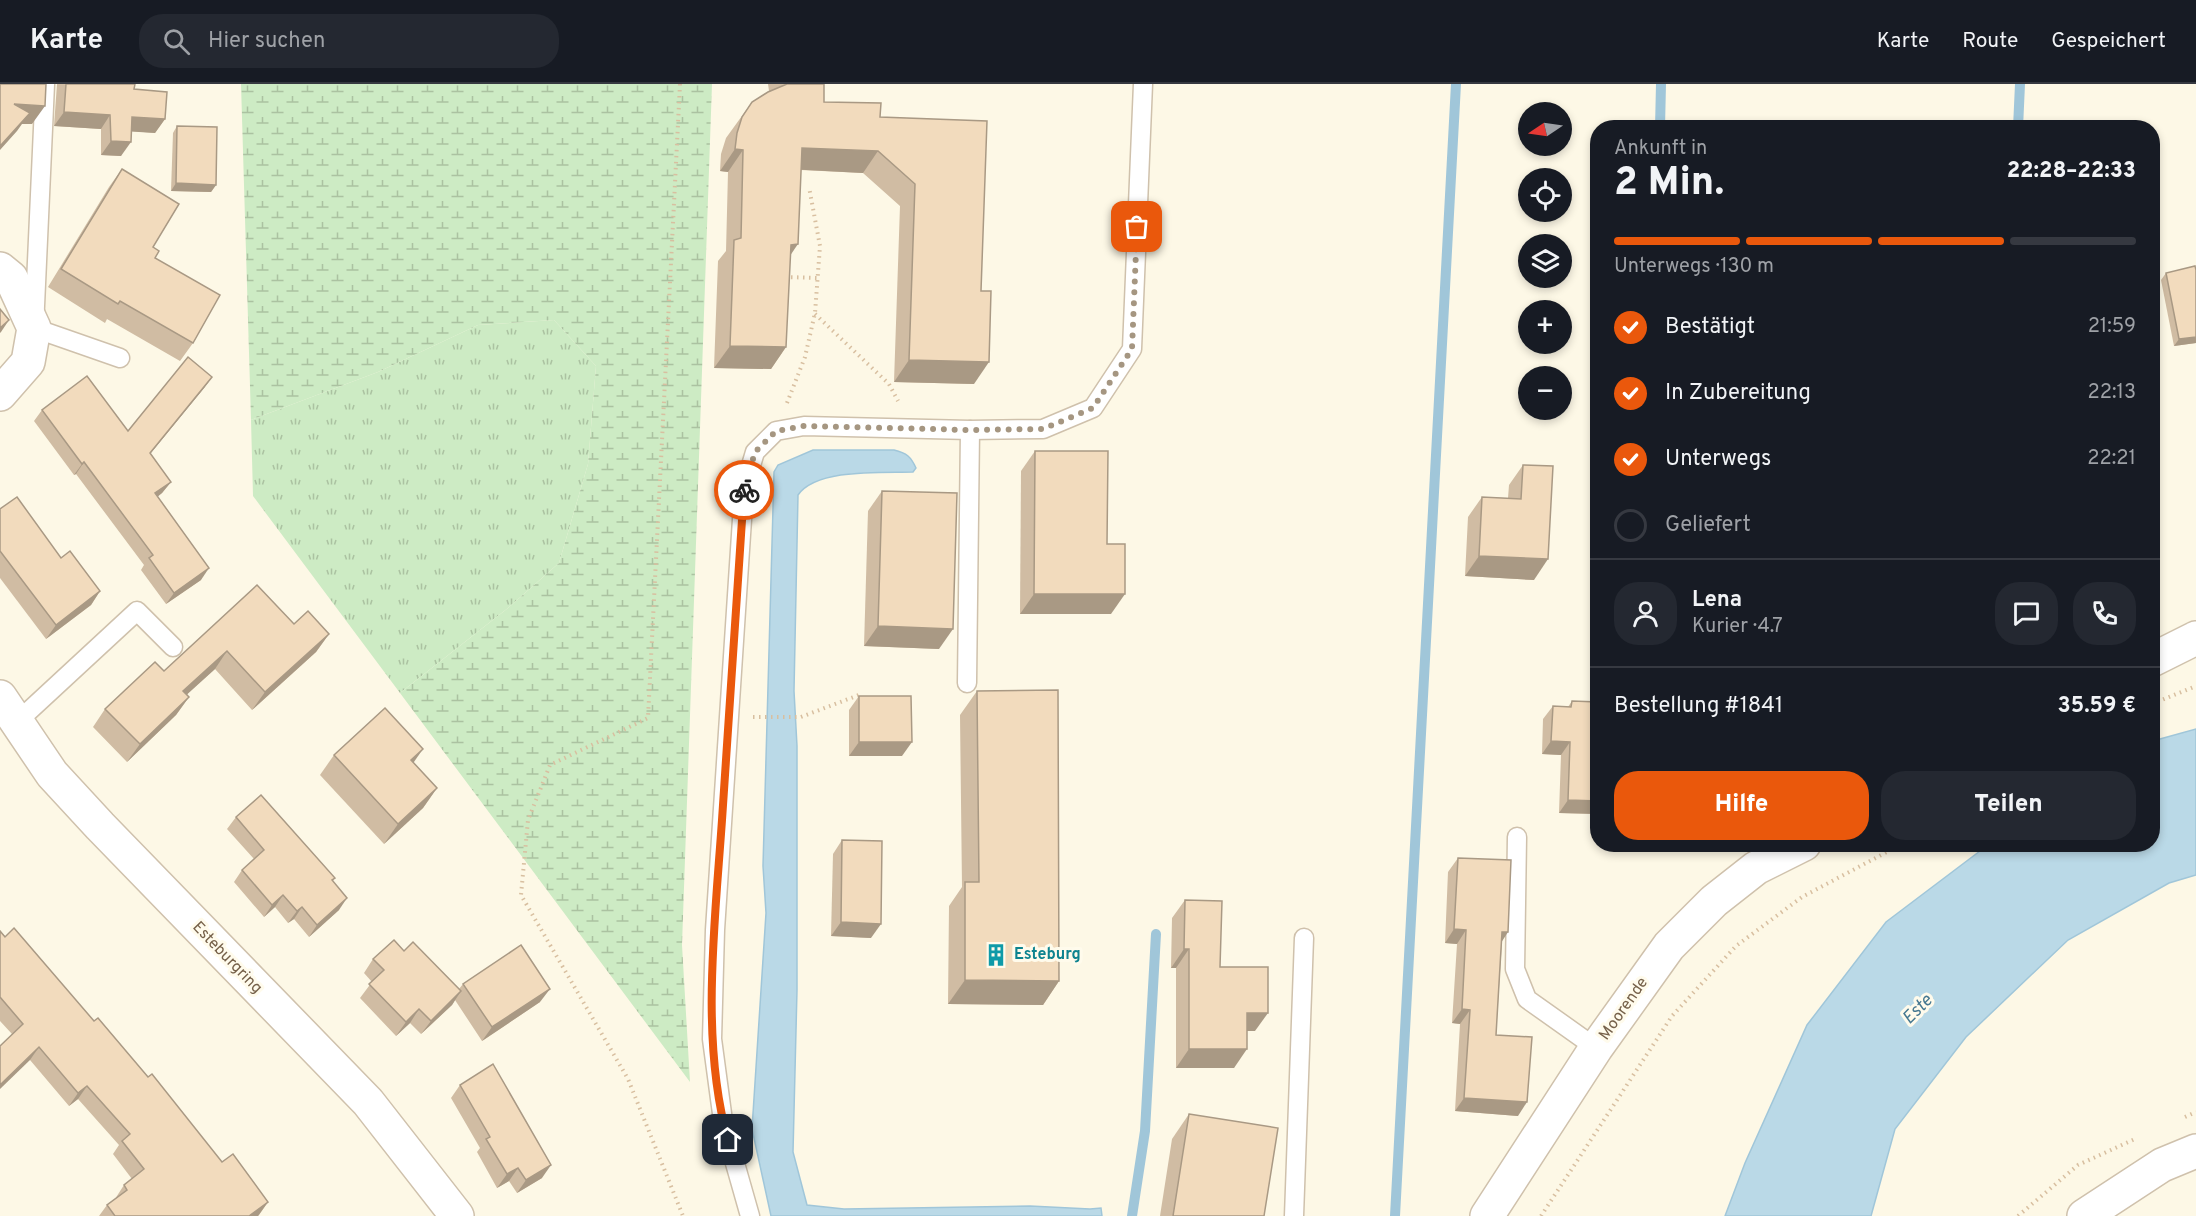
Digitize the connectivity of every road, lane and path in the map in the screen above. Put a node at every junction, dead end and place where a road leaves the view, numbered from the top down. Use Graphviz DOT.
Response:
graph roads {
  1 [pos="45,84"];
  2 [pos="680,84"];
  3 [pos="1143,84"];
  4 [pos="809,188"];
  5 [pos="0,269"];
  6 [pos="775,276"];
  7 [pos="818,278"];
  8 [pos="815,313"];
  9 [pos="34,328"];
  10 [pos="120,358"];
  11 [pos="0,394"];
  12 [pos="913,429"];
  13 [pos="970,430"];
  14 [pos="776,431"];
  15 [pos="2196,638"];
  16 [pos="173,647"];
  17 [pos="2160,656"];
  18 [pos="967,683"];
  19 [pos="2196,686"];
  20 [pos="860,695"];
  21 [pos="2160,701"];
  22 [pos="9,710"];
  23 [pos="762,717"];
  24 [pos="1517,837"];
  25 [pos="1788,852"];
  26 [pos="1887,852"];
  27 [pos="1304,938"];
  28 [pos="1596,1048"];
  29 [pos="2196,1112"];
  30 [pos="2182,1118"];
  31 [pos="2141,1137"];
  32 [pos="2196,1151"];
  33 [pos="458,1216"];
  34 [pos="683,1216"];
  35 [pos="750,1216"];
  36 [pos="1294,1216"];
  37 [pos="1487,1216"];
  38 [pos="1541,1216"];
  39 [pos="2018,1216"];
  40 [pos="2084,1216"];
  1 -- 9 [label="lane"];
  2 -- 34 [label="path"];
  3 -- 13 [label="lane"];
  4 -- 7 [label="path"];
  5 -- 9 [label="street"];
  6 -- 7 [label="path"];
  7 -- 8 [label="path"];
  8 -- 12 [label="path"];
  8 -- 14 [label="path"];
  9 -- 10 [label="lane"];
  9 -- 11 [label="street"];
  12 -- 13 [label="lane"];
  12 -- 14 [label="lane"];
  13 -- 18 [label="lane"];
  14 -- 35 [label="lane"];
  15 -- 17 [label="street"];
  16 -- 22 [label="lane"];
  19 -- 21 [label="path"];
  20 -- 23 [label="path"];
  22 -- 33 [label="street, Esteburgring"];
  24 -- 28 [label="lane"];
  25 -- 28 [label="street, Moorende"];
  26 -- 38 [label="path"];
  27 -- 36 [label="lane"];
  28 -- 37 [label="street, Moorende"];
  29 -- 30 [label="path"];
  31 -- 39 [label="path"];
  32 -- 40 [label="street"];
}
